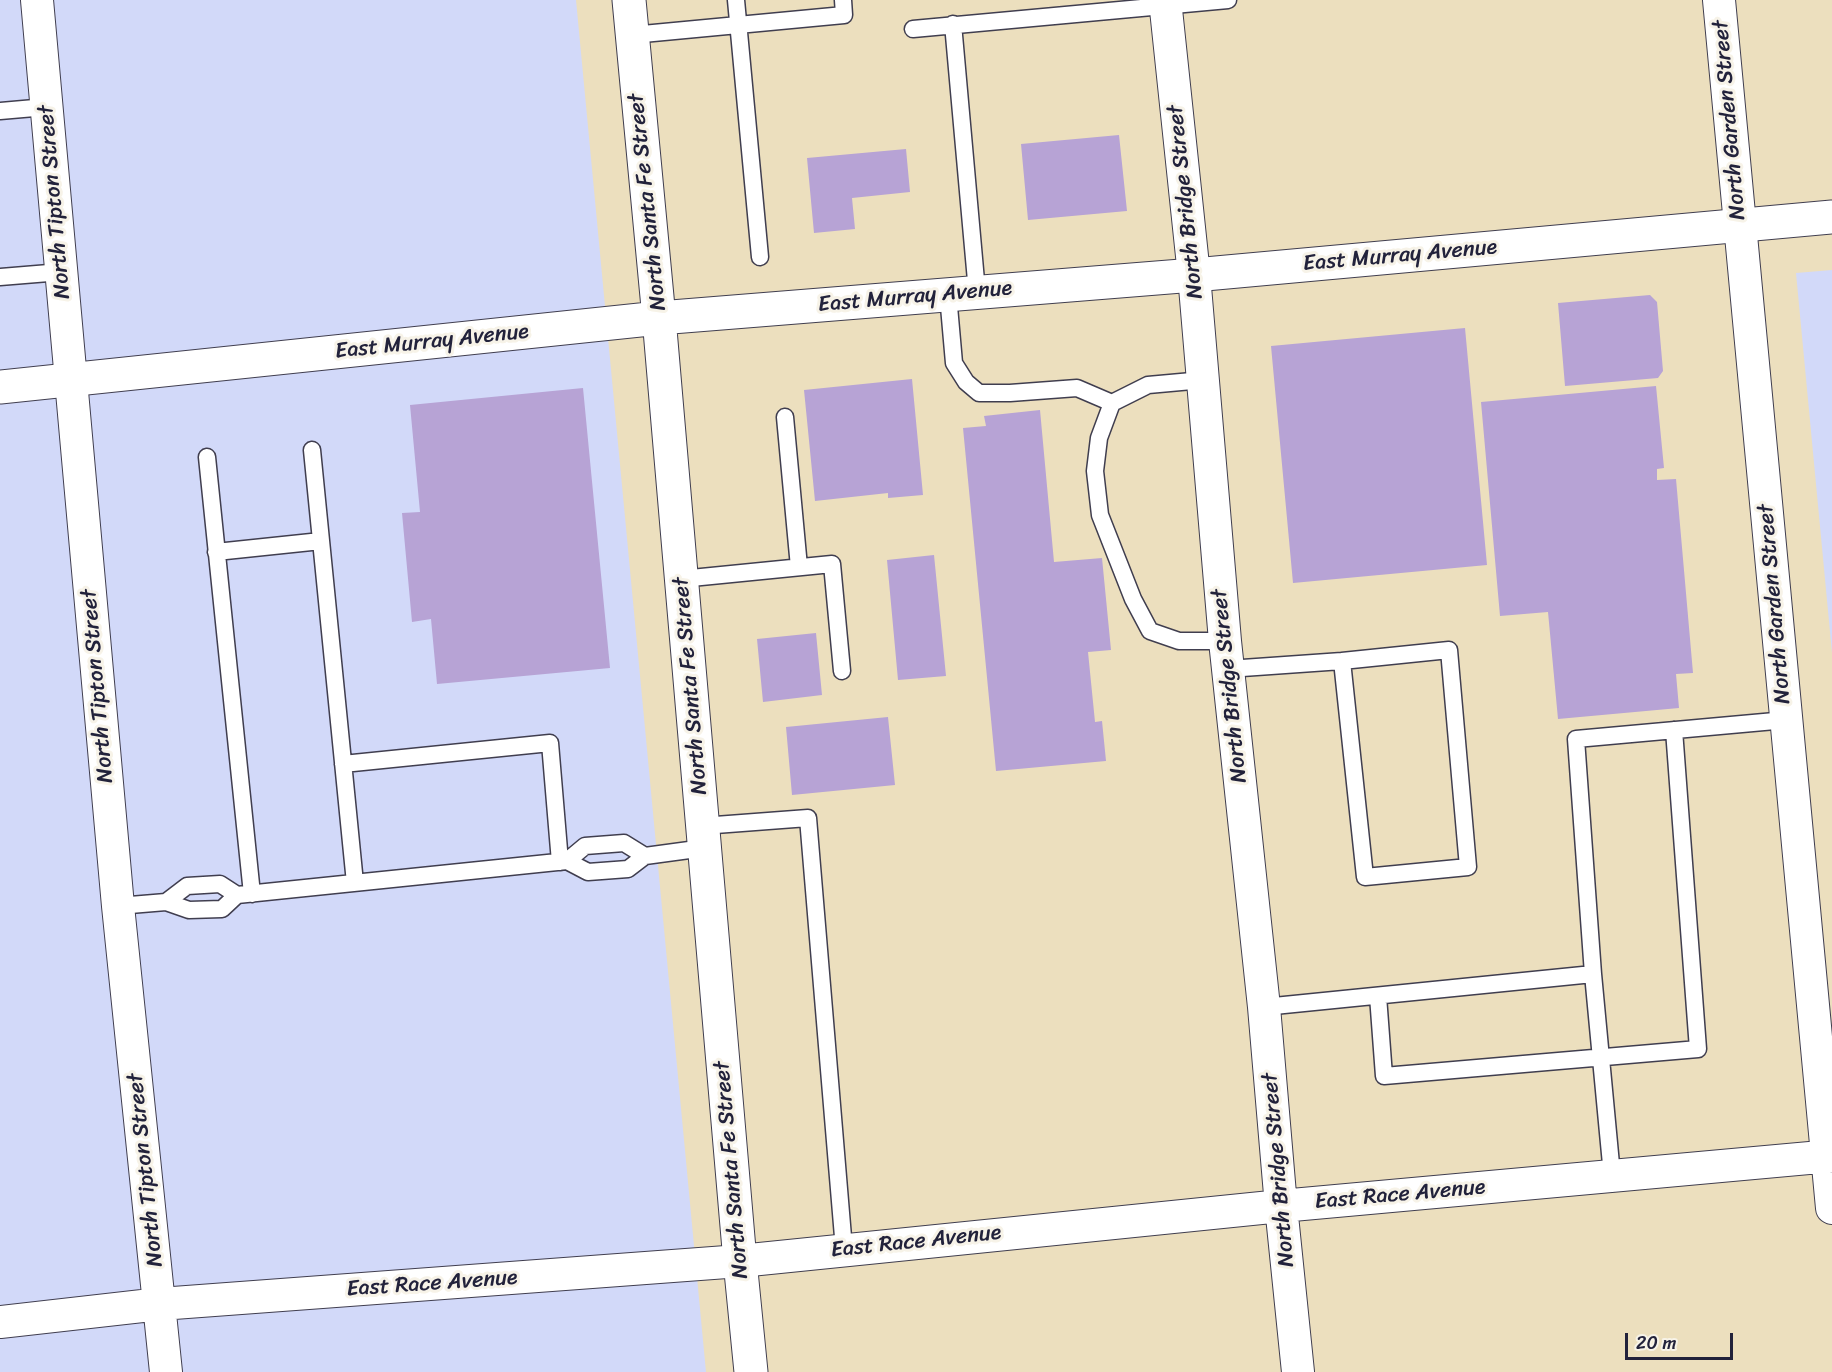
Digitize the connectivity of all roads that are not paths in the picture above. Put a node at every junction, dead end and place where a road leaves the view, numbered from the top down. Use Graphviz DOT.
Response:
graph roads {
  1 [pos="36,0"];
  2 [pos="629,0"];
  3 [pos="736,0"];
  4 [pos="843,0"];
  5 [pos="1228,0"];
  6 [pos="1719,0"];
  7 [pos="1165,3"];
  8 [pos="952,24"];
  9 [pos="738,25"];
  10 [pos="913,28"];
  11 [pos="632,35"];
  12 [pos="46,107"];
  13 [pos="0,111"];
  14 [pos="1832,217"];
  15 [pos="1740,225"];
  16 [pos="760,256"];
  17 [pos="61,272"];
  18 [pos="1194,275"];
  19 [pos="0,278"];
  20 [pos="962,293"];
  21 [pos="659,318"];
  22 [pos="1203,380"];
  23 [pos="71,381"];
  24 [pos="0,387"];
  25 [pos="1112,403"];
  26 [pos="785,417"];
  27 [pos="312,450"];
  28 [pos="207,457"];
  29 [pos="321,541"];
  30 [pos="216,552"];
  31 [pos="799,567"];
  32 [pos="681,579"];
  33 [pos="1226,655"];
  34 [pos="1342,661"];
  35 [pos="842,671"];
  36 [pos="1786,720"];
  37 [pos="1674,730"];
  38 [pos="344,764"];
  39 [pos="704,837"];
  40 [pos="645,856"];
  41 [pos="563,862"];
  42 [pos="355,883"];
  43 [pos="244,895"];
  44 [pos="166,902"];
  45 [pos="118,906"];
  46 [pos="1593,975"];
  47 [pos="1378,996"];
  48 [pos="1264,1007"];
  49 [pos="1601,1058"];
  50 [pos="1830,1156"];
  51 [pos="1612,1175"];
  52 [pos="1281,1206"];
  53 [pos="1832,1208"];
  54 [pos="844,1249"];
  55 [pos="740,1261"];
  56 [pos="160,1304"];
  57 [pos="0,1322"];
  58 [pos="166,1372"];
  59 [pos="751,1372"];
  60 [pos="1298,1372"];
  1 -- 12 [label="street, North Tipton Street"];
  2 -- 11 [label="street, North Santa Fe Street"];
  3 -- 9 [label="lane"];
  4 -- 9 [label="lane"];
  5 -- 7 [label="lane"];
  6 -- 15 [label="street, North Garden Street"];
  7 -- 8 [label="lane"];
  7 -- 18 [label="street, North Bridge Street"];
  8 -- 10 [label="lane"];
  8 -- 20 [label="lane"];
  9 -- 11 [label="lane"];
  9 -- 16 [label="lane"];
  11 -- 21 [label="street, North Santa Fe Street"];
  12 -- 13 [label="lane"];
  12 -- 17 [label="street, North Tipton Street"];
  14 -- 15 [label="street, East Murray Avenue"];
  15 -- 18 [label="street, East Murray Avenue"];
  15 -- 36 [label="street, North Garden Street"];
  17 -- 19 [label="lane"];
  17 -- 23 [label="street, North Tipton Street"];
  18 -- 20 [label="street, East Murray Avenue"];
  18 -- 22 [label="street, North Bridge Street"];
  20 -- 21 [label="street, East Murray Avenue"];
  20 -- 25 [label="lane"];
  21 -- 23 [label="street, East Murray Avenue"];
  21 -- 32 [label="street, North Santa Fe Street"];
  22 -- 25 [label="lane"];
  22 -- 33 [label="street, North Bridge Street"];
  23 -- 24 [label="street, East Murray Avenue"];
  23 -- 45 [label="street, North Tipton Street"];
  25 -- 33 [label="lane"];
  26 -- 31 [label="lane"];
  27 -- 29 [label="lane"];
  28 -- 30 [label="lane"];
  29 -- 30 [label="lane"];
  29 -- 38 [label="lane"];
  30 -- 43 [label="lane"];
  31 -- 32 [label="lane"];
  31 -- 35 [label="lane"];
  32 -- 39 [label="street, North Santa Fe Street"];
  33 -- 34 [label="lane"];
  33 -- 48 [label="street, North Bridge Street"];
  34 -- 34 [label="lane"];
  36 -- 37 [label="lane"];
  36 -- 50 [label="street, North Garden Street"];
  37 -- 46 [label="lane"];
  37 -- 49 [label="lane"];
  38 -- 41 [label="lane"];
  38 -- 42 [label="lane"];
  39 -- 40 [label="lane"];
  39 -- 54 [label="lane"];
  39 -- 55 [label="street, North Santa Fe Street"];
  40 -- 41 [label="lane"];
  40 -- 41 [label="lane"];
  41 -- 42 [label="lane"];
  42 -- 43 [label="lane"];
  43 -- 44 [label="lane"];
  43 -- 44 [label="lane"];
  44 -- 45 [label="lane"];
  45 -- 56 [label="street, North Tipton Street"];
  46 -- 47 [label="lane"];
  46 -- 49 [label="lane"];
  47 -- 48 [label="lane"];
  47 -- 49 [label="lane"];
  48 -- 52 [label="street, North Bridge Street"];
  49 -- 51 [label="lane"];
  50 -- 51 [label="street, East Race Avenue"];
  50 -- 53 [label="street, North Garden Street"];
  51 -- 52 [label="street, East Race Avenue"];
  52 -- 54 [label="street, East Race Avenue"];
  52 -- 60 [label="street, North Bridge Street"];
  54 -- 55 [label="street, East Race Avenue"];
  55 -- 56 [label="street, East Race Avenue"];
  55 -- 59 [label="street, North Santa Fe Street"];
  56 -- 57 [label="street, East Race Avenue"];
  56 -- 58 [label="street, North Tipton Street"];
}
